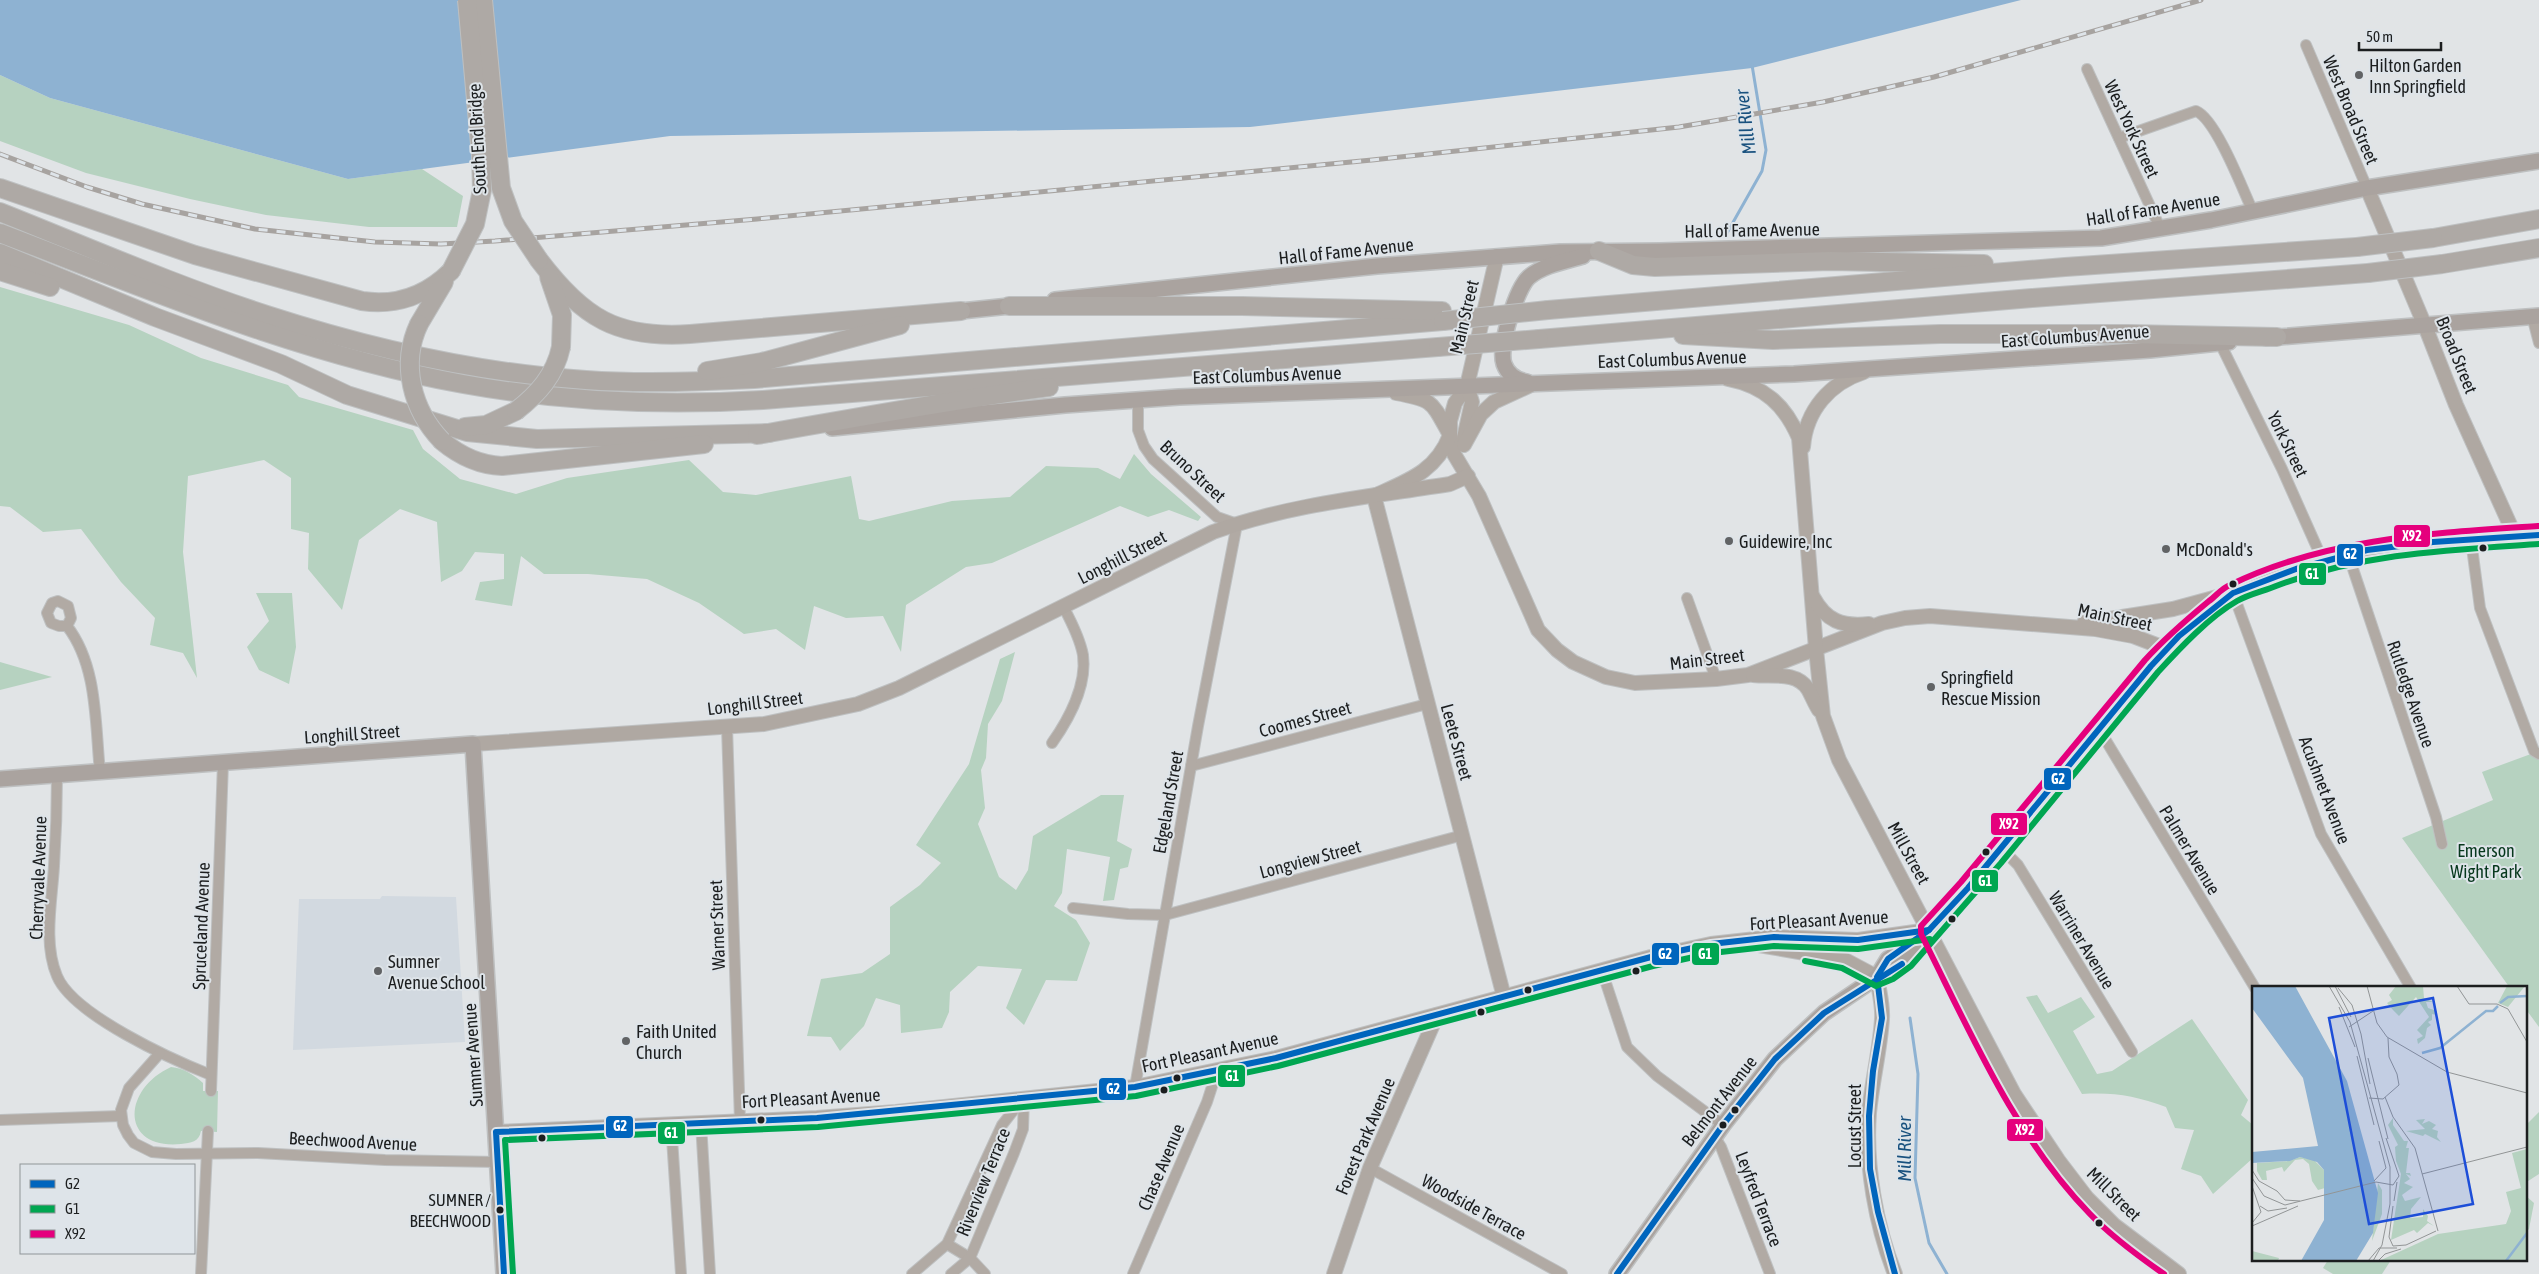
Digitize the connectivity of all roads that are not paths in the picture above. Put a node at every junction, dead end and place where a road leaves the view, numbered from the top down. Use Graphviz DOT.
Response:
graph roads {
  1 [pos="467,0"];
  2 [pos="482,0"];
  3 [pos="2306,45"];
  4 [pos="2087,69"];
  5 [pos="2119,138"];
  6 [pos="2539,161"];
  7 [pos="0,188"];
  8 [pos="2367,188"];
  9 [pos="0,201"];
  10 [pos="0,212"];
  11 [pos="2253,212"];
  12 [pos="2539,219"];
  13 [pos="2161,230"];
  14 [pos="0,233"];
  15 [pos="2539,248"];
  16 [pos="1599,251"];
  17 [pos="0,254"];
  18 [pos="195,255"];
  19 [pos="1497,256"];
  20 [pos="2539,260"];
  21 [pos="541,263"];
  22 [pos="2450,264"];
  23 [pos="2064,267"];
  24 [pos="0,271"];
  25 [pos="451,271"];
  26 [pos="1009,306"];
  27 [pos="961,311"];
  28 [pos="1444,316"];
  29 [pos="2535,316"];
  30 [pos="155,317"];
  31 [pos="2426,326"];
  32 [pos="1623,332"];
  33 [pos="2277,337"];
  34 [pos="2220,343"];
  35 [pos="2539,343"];
  36 [pos="1193,367"];
  37 [pos="1875,368"];
  38 [pos="1715,377"];
  39 [pos="583,380"];
  40 [pos="1535,383"];
  41 [pos="1467,386"];
  42 [pos="1371,389"];
  43 [pos="1138,400"];
  44 [pos="805,428"];
  45 [pos="441,432"];
  46 [pos="769,433"];
  47 [pos="1450,435"];
  48 [pos="1464,445"];
  49 [pos="1802,460"];
  50 [pos="1468,476"];
  51 [pos="1374,496"];
  52 [pos="1237,524"];
  53 [pos="2539,535"];
  54 [pos="2515,536"];
  55 [pos="2471,540"];
  56 [pos="2348,554"];
  57 [pos="2323,560"];
  58 [pos="2233,593"];
  59 [pos="1811,594"];
  60 [pos="1687,598"];
  61 [pos="1064,608"];
  62 [pos="1882,623"];
  63 [pos="2058,624"];
  64 [pos="67,626"];
  65 [pos="1816,649"];
  66 [pos="2166,649"];
  67 [pos="1748,674"];
  68 [pos="1716,680"];
  69 [pos="1427,704"];
  70 [pos="1823,716"];
  71 [pos="728,727"];
  72 [pos="2099,729"];
  73 [pos="1052,743"];
  74 [pos="474,744"];
  75 [pos="2539,754"];
  76 [pos="223,762"];
  77 [pos="1191,766"];
  78 [pos="100,772"];
  79 [pos="57,775"];
  80 [pos="0,779"];
  81 [pos="1463,835"];
  82 [pos="2442,844"];
  83 [pos="2001,848"];
  84 [pos="1072,908"];
  85 [pos="1165,915"];
  86 [pos="1929,930"];
  87 [pos="1740,942"];
  88 [pos="1602,971"];
  89 [pos="1878,977"];
  90 [pos="2254,986"];
  91 [pos="2410,986"];
  92 [pos="1504,997"];
  93 [pos="1437,1015"];
  94 [pos="2132,1052"];
  95 [pos="160,1053"];
  96 [pos="1217,1071"];
  97 [pos="211,1075"];
  98 [pos="1135,1087"];
  99 [pos="211,1091"];
  100 [pos="1024,1097"];
  101 [pos="121,1116"];
  102 [pos="0,1120"];
  103 [pos="740,1121"];
  104 [pos="671,1123"];
  105 [pos="701,1123"];
  106 [pos="208,1131"];
  107 [pos="1718,1131"];
  108 [pos="496,1132"];
  109 [pos="207,1153"];
  110 [pos="498,1162"];
  111 [pos="1370,1168"];
  112 [pos="947,1244"];
  113 [pos="970,1258"];
  114 [pos="201,1274"];
  115 [pos="504,1274"];
  116 [pos="681,1274"];
  117 [pos="710,1274"];
  118 [pos="912,1274"];
  119 [pos="951,1274"];
  120 [pos="984,1274"];
  121 [pos="1134,1274"];
  122 [pos="1334,1274"];
  123 [pos="1562,1274"];
  124 [pos="1617,1274"];
  125 [pos="1770,1274"];
  126 [pos="1895,1274"];
  127 [pos="2179,1274"];
  1 -- 25 [label="highway, South End Bridge, bridge"];
  2 -- 21 [label="highway, South End Bridge, bridge"];
  3 -- 8 [label="street, West Broad Street"];
  4 -- 5 [label="street, West York Street"];
  5 -- 11 [label="street"];
  5 -- 13 [label="street, West York Street"];
  6 -- 8 [label="main road, Hall of Fame Avenue"];
  7 -- 18 [label="highway"];
  8 -- 11 [label="main road, Hall of Fame Avenue"];
  8 -- 31 [label="street, Broad Street"];
  9 -- 18 [label="highway"];
  10 -- 39 [label="highway"];
  11 -- 13 [label="main road, Hall of Fame Avenue"];
  12 -- 23 [label="highway, bridge"];
  13 -- 16 [label="main road, Hall of Fame Avenue"];
  14 -- 36 [label="highway"];
  15 -- 22 [label="highway"];
  16 -- 19 [label="main road, Hall of Fame Avenue"];
  16 -- 23 [label="highway"];
  16 -- 40 [label="main road"];
  17 -- 30 [label="highway"];
  18 -- 25 [label="highway"];
  19 -- 26 [label="main road, Hall of Fame Avenue"];
  19 -- 41 [label="street, Main Street"];
  20 -- 22 [label="highway"];
  21 -- 27 [label="highway"];
  21 -- 45 [label="highway, bridge"];
  22 -- 32 [label="highway, bridge"];
  23 -- 28 [label="highway, bridge"];
  24 -- 30 [label="highway"];
  25 -- 45 [label="highway, South End Bridge, bridge"];
  26 -- 27 [label="main road, Hall of Fame Avenue"];
  26 -- 28 [label="highway"];
  27 -- 39 [label="highway"];
  28 -- 39 [label="highway"];
  29 -- 31 [label="main road, East Columbus Avenue"];
  29 -- 35 [label="street"];
  30 -- 45 [label="highway"];
  31 -- 33 [label="main road, East Columbus Avenue"];
  31 -- 54 [label="street, Broad Street"];
  32 -- 33 [label="highway"];
  32 -- 36 [label="highway, bridge"];
  33 -- 34 [label="main road, East Columbus Avenue"];
  34 -- 37 [label="main road, East Columbus Avenue"];
  34 -- 57 [label="street, York Street"];
  36 -- 44 [label="highway"];
  37 -- 38 [label="main road, East Columbus Avenue"];
  37 -- 49 [label="street, Mill Street"];
  38 -- 40 [label="main road, East Columbus Avenue"];
  38 -- 49 [label="street, Mill Street"];
  40 -- 41 [label="main road, East Columbus Avenue"];
  40 -- 48 [label="street"];
  41 -- 42 [label="main road, East Columbus Avenue"];
  41 -- 47 [label="street, Main Street"];
  41 -- 48 [label="street, Main Street"];
  42 -- 43 [label="main road, East Columbus Avenue"];
  42 -- 47 [label="street"];
  43 -- 44 [label="main road, East Columbus Avenue"];
  43 -- 52 [label="street, Bruno Street"];
  44 -- 46 [label="highway"];
  45 -- 46 [label="highway"];
  45 -- 46 [label="highway"];
  47 -- 50 [label="street, Main Street"];
  47 -- 51 [label="street"];
  48 -- 50 [label="street, Main Street"];
  49 -- 59 [label="street, Mill Street"];
  50 -- 51 [label="street, Longhill Street"];
  50 -- 68 [label="street, Main Street"];
  51 -- 52 [label="street, Longhill Street"];
  51 -- 69 [label="street, Leete Street"];
  52 -- 61 [label="street, Longhill Street"];
  52 -- 77 [label="street, Edgeland Street"];
  53 -- 54 [label="main road, Main Street"];
  54 -- 55 [label="main road, Main Street"];
  55 -- 56 [label="main road, Main Street"];
  55 -- 75 [label="street"];
  56 -- 57 [label="main road, Main Street"];
  56 -- 82 [label="street, Rutledge Avenue"];
  57 -- 58 [label="main road, Main Street"];
  58 -- 63 [label="street, Main Street"];
  58 -- 66 [label="main road, Main Street"];
  58 -- 91 [label="street, Acushnet Avenue"];
  59 -- 62 [label="street"];
  59 -- 65 [label="street, Mill Street"];
  60 -- 68 [label="street"];
  61 -- 71 [label="street, Longhill Street"];
  61 -- 73 [label="street"];
  62 -- 63 [label="street, Main Street"];
  62 -- 65 [label="street, Main Street"];
  63 -- 66 [label="street, Main Street"];
  64 -- 78 [label="street"];
  65 -- 67 [label="street, Main Street"];
  65 -- 70 [label="street, Mill Street"];
  66 -- 72 [label="main road"];
  67 -- 68 [label="street, Main Street"];
  67 -- 70 [label="street"];
  69 -- 77 [label="street, Coomes Street"];
  69 -- 81 [label="street, Leete Street"];
  70 -- 86 [label="street, Mill Street"];
  71 -- 74 [label="street, Longhill Street"];
  71 -- 103 [label="street, Warner Street"];
  72 -- 83 [label="main road"];
  72 -- 90 [label="street, Palmer Avenue"];
  74 -- 76 [label="main road, Longhill Street"];
  74 -- 108 [label="main road, Sumner Avenue"];
  76 -- 78 [label="main road, Longhill Street"];
  76 -- 97 [label="street, Spruceland Avenue"];
  77 -- 85 [label="street, Edgeland Street"];
  78 -- 79 [label="main road, Longhill Street"];
  79 -- 80 [label="main road, Longhill Street"];
  79 -- 95 [label="street, Cherryvale Avenue"];
  81 -- 85 [label="street, Longview Street"];
  81 -- 92 [label="street, Leete Street"];
  83 -- 86 [label="main road"];
  83 -- 94 [label="street, Warriner Avenue"];
  84 -- 85 [label="street, Longview Street"];
  85 -- 98 [label="street, Edgeland Street"];
  86 -- 87 [label="street, Fort Pleasant Avenue"];
  86 -- 89 [label="main road"];
  86 -- 127 [label="street, Mill Street"];
  87 -- 88 [label="street, Fort Pleasant Avenue"];
  87 -- 89 [label="street, Fort Pleasant Avenue"];
  88 -- 92 [label="street, Fort Pleasant Avenue"];
  88 -- 107 [label="street"];
  89 -- 107 [label="main road, Belmont Avenue"];
  89 -- 126 [label="street, Locust Street"];
  92 -- 93 [label="street, Fort Pleasant Avenue"];
  93 -- 96 [label="street, Fort Pleasant Avenue"];
  93 -- 111 [label="street, Forest Park Avenue"];
  95 -- 97 [label="street, Cherryvale Avenue"];
  95 -- 101 [label="street"];
  96 -- 98 [label="street, Fort Pleasant Avenue"];
  96 -- 121 [label="street, Chase Avenue"];
  97 -- 99 [label="street, Spruceland Avenue"];
  98 -- 100 [label="street, Fort Pleasant Avenue"];
  100 -- 103 [label="street, Fort Pleasant Avenue"];
  100 -- 112 [label="street, Riverview Terrace"];
  100 -- 113 [label="street, Riverview Terrace"];
  101 -- 102 [label="street"];
  101 -- 109 [label="street, Beechwood Avenue"];
  103 -- 105 [label="street, Fort Pleasant Avenue"];
  104 -- 105 [label="street, Fort Pleasant Avenue"];
  104 -- 108 [label="street, Fort Pleasant Avenue"];
  104 -- 116 [label="street"];
  105 -- 117 [label="street"];
  106 -- 109 [label="street"];
  107 -- 124 [label="main road, Belmont Avenue"];
  107 -- 125 [label="street, Leyfred Terrace"];
  108 -- 110 [label="main road, Sumner Avenue"];
  109 -- 110 [label="street, Beechwood Avenue"];
  109 -- 114 [label="street"];
  110 -- 115 [label="main road, Sumner Avenue"];
  111 -- 122 [label="street, Forest Park Avenue"];
  111 -- 123 [label="street, Woodside Terrace"];
  112 -- 113 [label="street"];
  112 -- 118 [label="street, Riverview Terrace"];
  113 -- 119 [label="street, Riverview Terrace"];
  113 -- 120 [label="street"];
}
